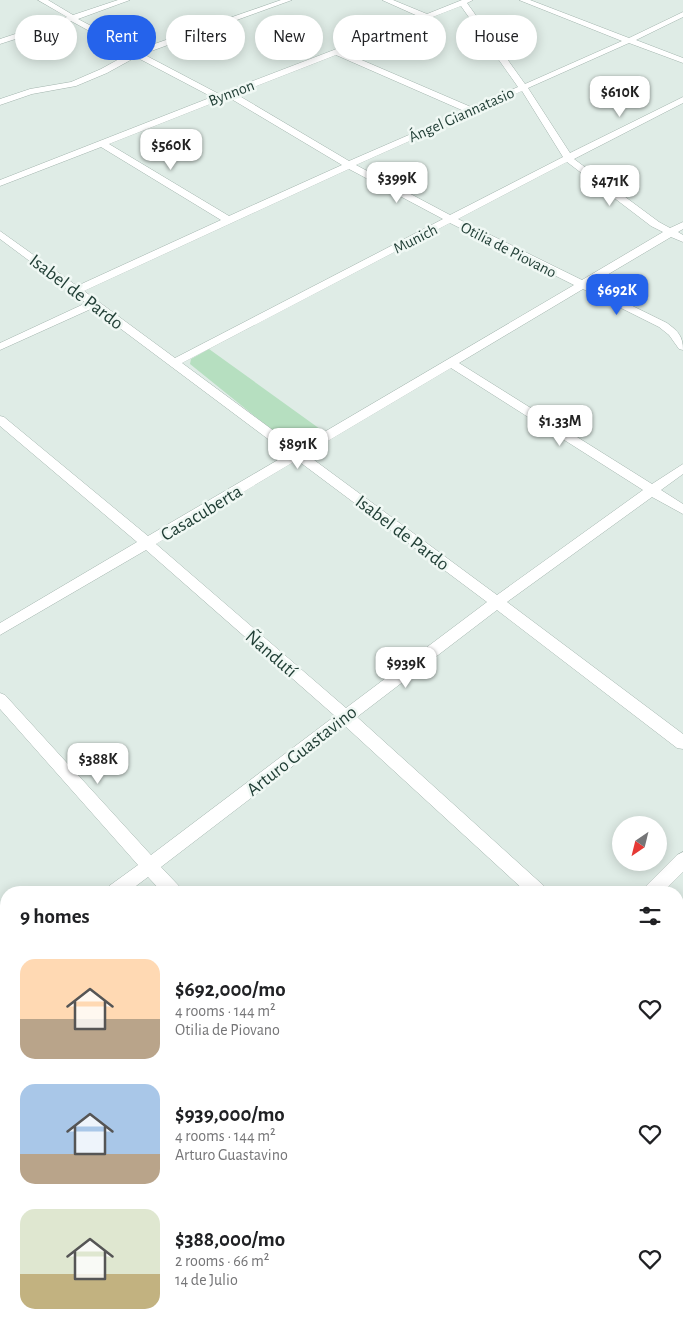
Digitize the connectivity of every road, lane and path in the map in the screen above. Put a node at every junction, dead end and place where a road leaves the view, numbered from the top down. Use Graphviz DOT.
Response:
graph roads {
  1 [pos="42,0"];
  2 [pos="126,0"];
  3 [pos="288,0"];
  4 [pos="386,0"];
  5 [pos="522,0"];
  6 [pos="466,1"];
  7 [pos="683,14"];
  8 [pos="68,15"];
  9 [pos="423,15"];
  10 [pos="428,15"];
  11 [pos="77,16"];
  12 [pos="15,37"];
  13 [pos="628,41"];
  14 [pos="0,42"];
  15 [pos="156,46"];
  16 [pos="333,54"];
  17 [pos="124,60"];
  18 [pos="150,60"];
  19 [pos="355,60"];
  20 [pos="683,61"];
  21 [pos="522,87"];
  22 [pos="228,93"];
  23 [pos="218,97"];
  24 [pos="683,100"];
  25 [pos="0,102"];
  26 [pos="470,110"];
  27 [pos="102,143"];
  28 [pos="568,158"];
  29 [pos="349,165"];
  30 [pos="0,183"];
  31 [pos="450,219"];
  32 [pos="229,220"];
  33 [pos="683,224"];
  34 [pos="669,232"];
  35 [pos="0,234"];
  36 [pos="683,239"];
  37 [pos="582,285"];
  38 [pos="76,290"];
  39 [pos="94,304"];
  40 [pos="683,347"];
  41 [pos="0,348"];
  42 [pos="174,363"];
  43 [pos="452,363"];
  44 [pos="0,420"];
  45 [pos="298,454"];
  46 [pos="683,468"];
  47 [pos="653,489"];
  48 [pos="683,510"];
  49 [pos="148,544"];
  50 [pos="496,602"];
  51 [pos="0,630"];
  52 [pos="0,698"];
  53 [pos="345,716"];
  54 [pos="683,743"];
  55 [pos="683,860"];
  56 [pos="150,866"];
  57 [pos="123,886"];
  58 [pos="168,886"];
  59 [pos="531,886"];
  60 [pos="658,886"];
  1 -- 8 [label="street"];
  2 -- 11 [label="street"];
  3 -- 15 [label="street"];
  4 -- 9 [label="street"];
  5 -- 13 [label="street"];
  6 -- 10 [label="street, Bynnon"];
  6 -- 21 [label="street"];
  7 -- 13 [label="street, Ángel Giannatasio"];
  12 -- 14 [label="street"];
  13 -- 20 [label="street"];
  13 -- 21 [label="street, Ángel Giannatasio"];
  16 -- 22 [label="street, Bynnon"];
  17 -- 25 [label="street"];
  18 -- 23 [label="street"];
  19 -- 26 [label="street"];
  21 -- 26 [label="street, Ángel Giannatasio"];
  21 -- 28 [label="street"];
  22 -- 23 [label="street, Bynnon"];
  22 -- 29 [label="street, Otilia de Piovano"];
  23 -- 27 [label="street, Bynnon"];
  24 -- 28 [label="street, Munich"];
  26 -- 29 [label="street, Ángel Giannatasio"];
  27 -- 30 [label="street, Bynnon"];
  27 -- 32 [label="street"];
  28 -- 31 [label="street, Munich"];
  28 -- 34 [label="street"];
  29 -- 31 [label="street, Otilia de Piovano"];
  29 -- 32 [label="street, Ángel Giannatasio"];
  31 -- 37 [label="street, Otilia de Piovano"];
  31 -- 42 [label="street, Munich"];
  32 -- 38 [label="street, Ángel Giannatasio"];
  33 -- 34 [label="street, Casacuberta"];
  34 -- 36 [label="street"];
  34 -- 37 [label="street, Casacuberta"];
  35 -- 38 [label="street, Isabel de Pardo"];
  37 -- 40 [label="street, Otilia de Piovano"];
  37 -- 43 [label="street, Casacuberta"];
  38 -- 39 [label="street, Isabel de Pardo"];
  39 -- 41 [label="street"];
  39 -- 42 [label="street, Isabel de Pardo"];
  42 -- 45 [label="street, Isabel de Pardo"];
  43 -- 45 [label="street, Casacuberta"];
  43 -- 47 [label="street"];
  44 -- 49 [label="street, Ñandutí"];
  45 -- 49 [label="street, Casacuberta"];
  45 -- 50 [label="street, Isabel de Pardo"];
  46 -- 47 [label="street, Arturo Guastavino"];
  47 -- 48 [label="street"];
  47 -- 50 [label="street, Arturo Guastavino"];
  49 -- 51 [label="street, Casacuberta"];
  49 -- 53 [label="street, Ñandutí"];
  50 -- 53 [label="street, Arturo Guastavino"];
  50 -- 54 [label="street, Isabel de Pardo"];
  52 -- 56 [label="street"];
  53 -- 56 [label="street, Arturo Guastavino"];
  53 -- 59 [label="street, Ñandutí"];
  55 -- 60 [label="street"];
  56 -- 57 [label="street, Arturo Guastavino"];
  56 -- 58 [label="street"];
}
